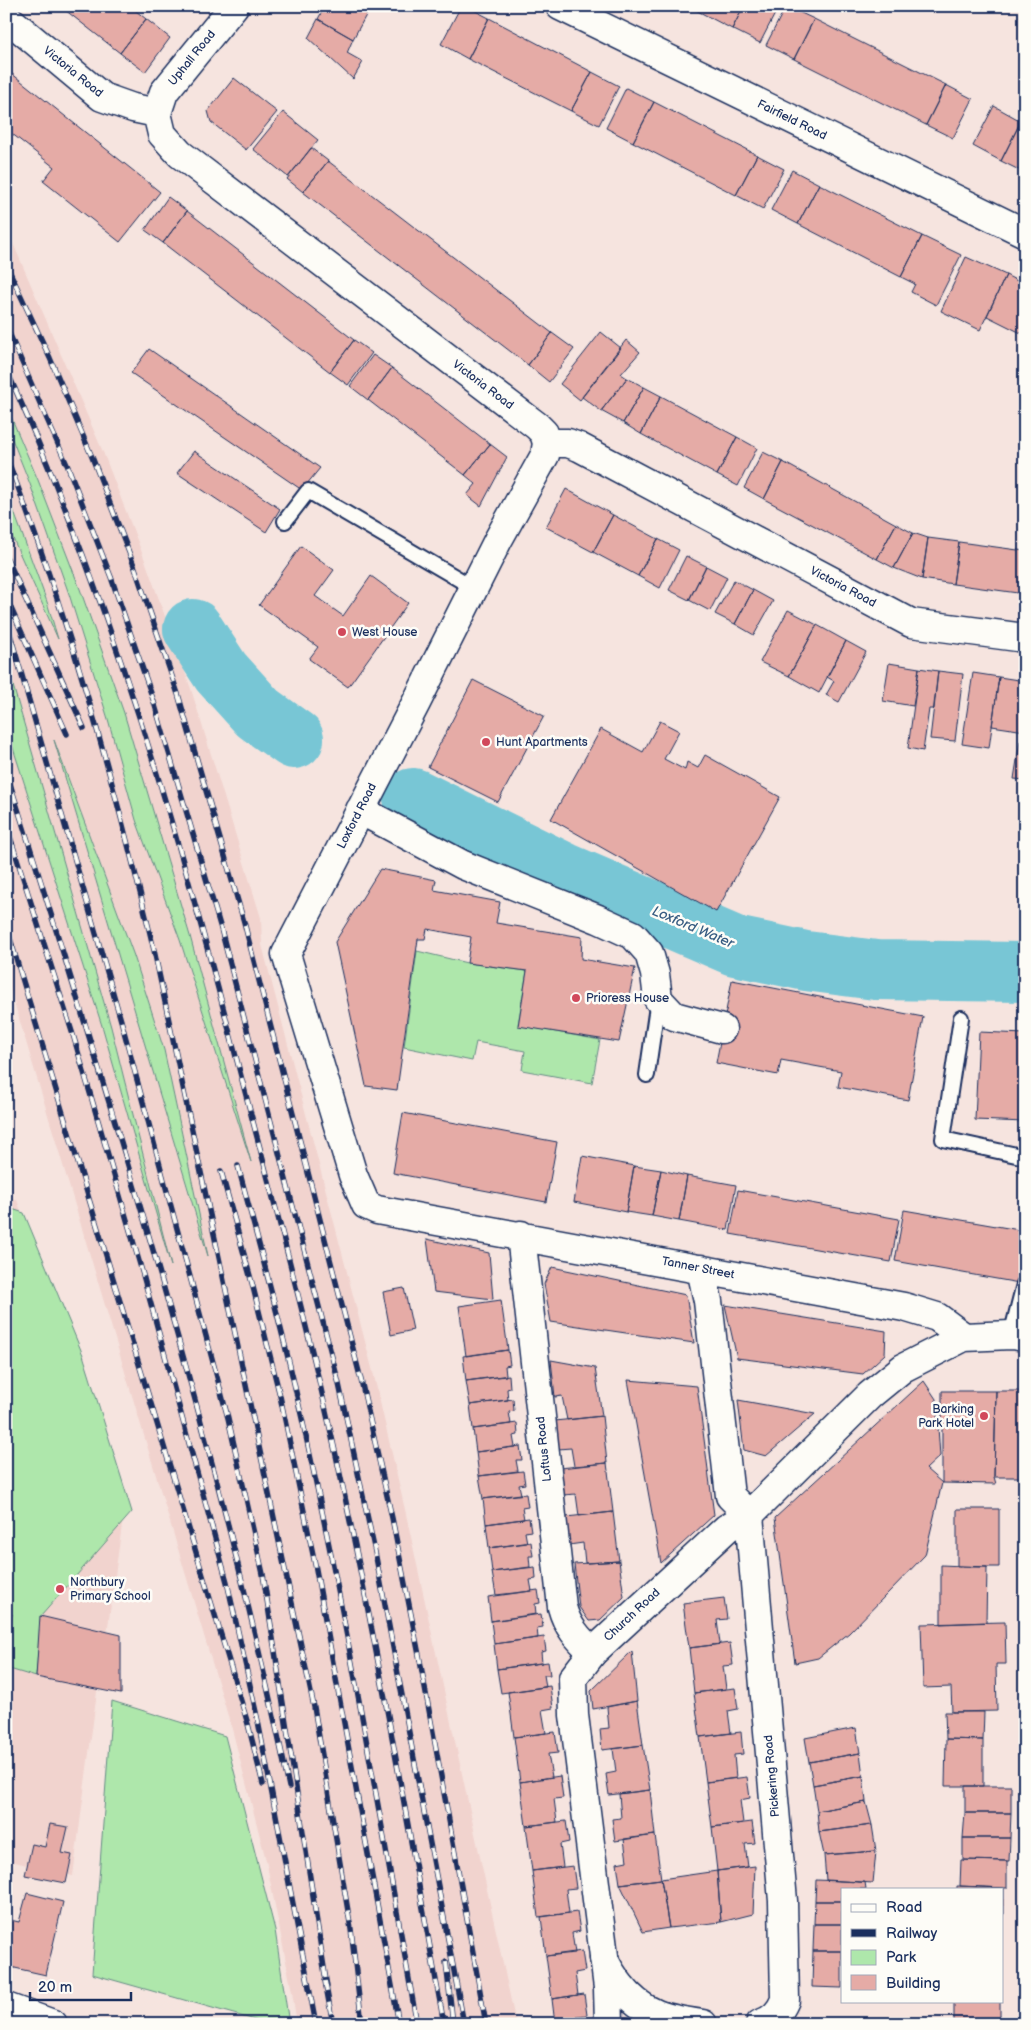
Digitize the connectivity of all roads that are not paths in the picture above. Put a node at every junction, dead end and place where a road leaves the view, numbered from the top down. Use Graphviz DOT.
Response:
graph roads {
  1 [pos="234,6"];
  2 [pos="560,6"];
  3 [pos="6,16"];
  4 [pos="158,113"];
  5 [pos="1025,233"];
  6 [pos="547,443"];
  7 [pos="285,521"];
  8 [pos="474,588"];
  9 [pos="1025,638"];
  10 [pos="360,810"];
  11 [pos="658,999"];
  12 [pos="961,1018"];
  13 [pos="722,1029"];
  14 [pos="647,1075"];
  15 [pos="1025,1157"];
  16 [pos="366,1205"];
  17 [pos="521,1235"];
  18 [pos="701,1269"];
  19 [pos="1024,1284"];
  20 [pos="1018,1336"];
  21 [pos="964,1337"];
  22 [pos="749,1515"];
  23 [pos="593,1652"];
  24 [pos="604,1958"];
  25 [pos="6,2007"];
  26 [pos="764,2023"];
  27 [pos="53,2024"];
  28 [pos="609,2024"];
  29 [pos="703,2024"];
  1 -- 4 [label="street, Uphall Road"];
  2 -- 5 [label="street, Fairfield Road"];
  3 -- 4 [label="street, Victoria Road"];
  4 -- 6 [label="street, Victoria Road"];
  6 -- 8 [label="street, Loxford Road"];
  6 -- 9 [label="street, Victoria Road"];
  7 -- 8 [label="lane"];
  8 -- 10 [label="street, Loxford Road"];
  10 -- 11 [label="street"];
  10 -- 16 [label="street, Loxford Road"];
  11 -- 13 [label="street"];
  11 -- 14 [label="lane"];
  12 -- 15 [label="lane"];
  16 -- 17 [label="street, Tanner Street"];
  17 -- 18 [label="street, Tanner Street"];
  17 -- 23 [label="street, Loftus Road"];
  18 -- 21 [label="street, Tanner Street"];
  18 -- 22 [label="street"];
  19 -- 20 [label="lane"];
  20 -- 21 [label="street"];
  21 -- 22 [label="street, Church Road"];
  22 -- 23 [label="street, Church Road"];
  22 -- 26 [label="street, Pickering Road"];
  23 -- 24 [label="street, Church Road"];
  24 -- 28 [label="street, Church Road"];
  24 -- 29 [label="street"];
  25 -- 27 [label="street"];
}
